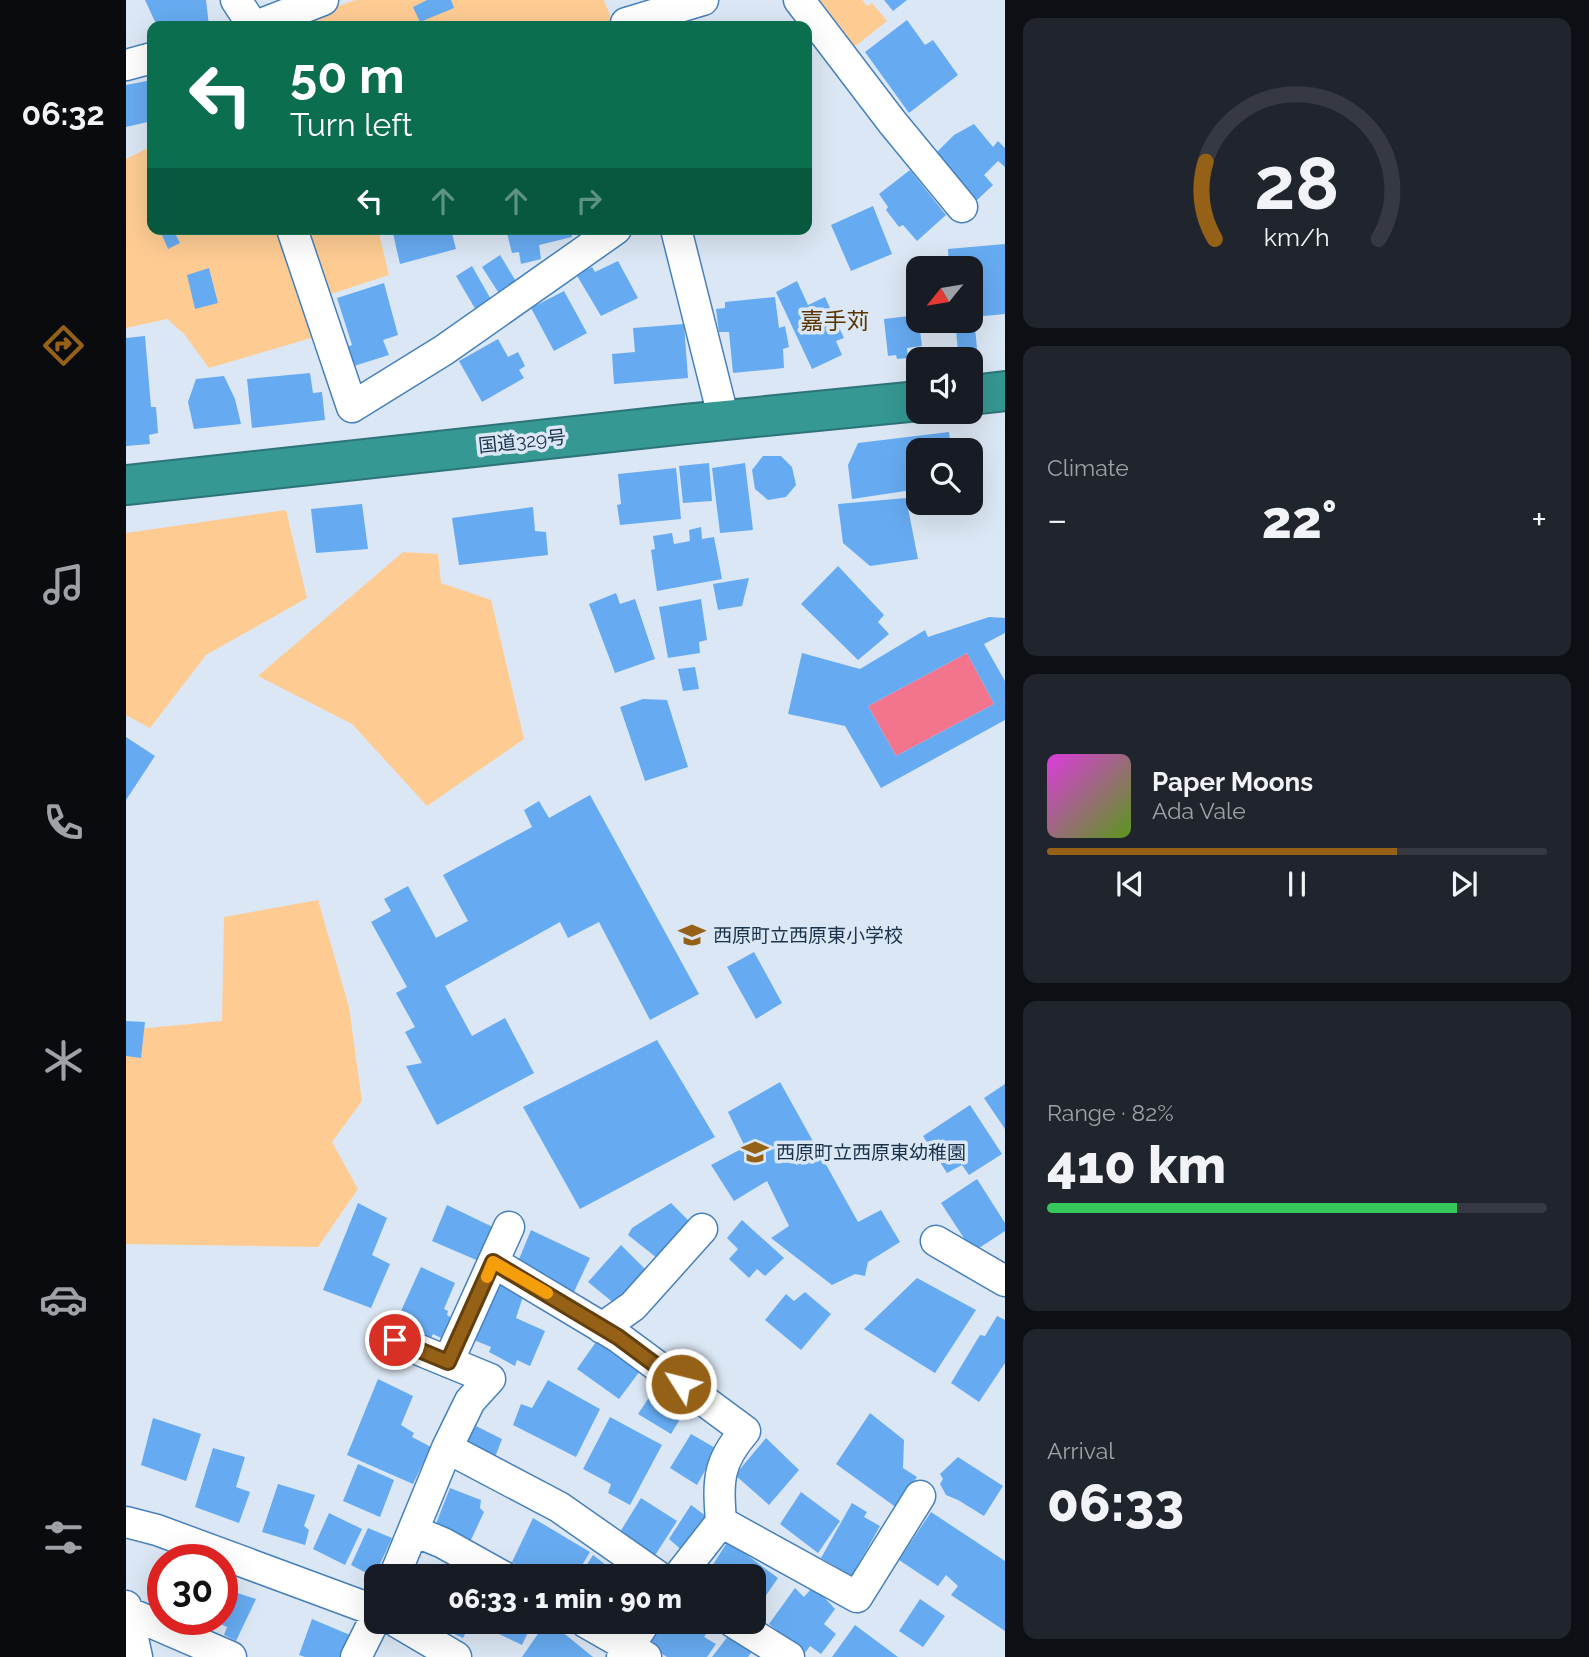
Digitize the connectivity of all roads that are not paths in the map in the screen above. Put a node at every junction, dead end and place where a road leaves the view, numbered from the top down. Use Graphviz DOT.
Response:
graph roads {
  1 [pos="236,0"];
  2 [pos="323,0"];
  3 [pos="703,0"];
  4 [pos="799,0"];
  5 [pos="624,17"];
  6 [pos="251,21"];
  7 [pos="268,21"];
  8 [pos="147,59"];
  9 [pos="126,65"];
  10 [pos="962,207"];
  11 [pos="294,235"];
  12 [pos="607,235"];
  13 [pos="678,235"];
  14 [pos="1004,391"];
  15 [pos="983,394"];
  16 [pos="906,402"];
  17 [pos="724,420"];
  18 [pos="126,485"];
  19 [pos="509,1227"];
  20 [pos="702,1229"];
  21 [pos="936,1241"];
  22 [pos="493,1262"];
  23 [pos="1004,1282"];
  24 [pos="602,1328"];
  25 [pos="395,1340"];
  26 [pos="448,1362"];
  27 [pos="447,1448"];
  28 [pos="920,1496"];
  29 [pos="126,1522"];
  30 [pos="721,1522"];
  31 [pos="414,1531"];
  32 [pos="400,1564"];
  33 [pos="481,1564"];
  34 [pos="640,1564"];
  35 [pos="688,1564"];
  36 [pos="364,1607"];
  37 [pos="127,1609"];
  38 [pos="367,1634"];
  39 [pos="417,1634"];
  40 [pos="603,1634"];
  41 [pos="640,1634"];
  42 [pos="752,1634"];
  43 [pos="632,1654"];
  44 [pos="137,1657"];
  45 [pos="231,1657"];
  46 [pos="356,1657"];
  47 [pos="456,1657"];
  48 [pos="789,1657"];
  1 -- 6 [label="street"];
  2 -- 7 [label="street"];
  3 -- 5 [label="street"];
  4 -- 10 [label="street"];
  8 -- 9 [label="street"];
  11 -- 12 [label="street"];
  13 -- 17 [label="street"];
  14 -- 15 [label="highway"];
  16 -- 17 [label="highway, 国道329号"];
  17 -- 18 [label="highway, 国道329号"];
  19 -- 22 [label="street"];
  20 -- 24 [label="street"];
  21 -- 23 [label="street"];
  22 -- 24 [label="street"];
  22 -- 26 [label="street"];
  24 -- 30 [label="street"];
  25 -- 26 [label="street"];
  26 -- 27 [label="street"];
  27 -- 31 [label="street"];
  27 -- 34 [label="street"];
  28 -- 30 [label="street"];
  29 -- 36 [label="street"];
  30 -- 35 [label="street"];
  31 -- 32 [label="street"];
  31 -- 33 [label="street"];
  37 -- 44 [label="street"];
  37 -- 45 [label="street"];
  38 -- 46 [label="street"];
  39 -- 47 [label="street"];
  40 -- 43 [label="street"];
  41 -- 43 [label="street"];
  42 -- 48 [label="street"];
}
